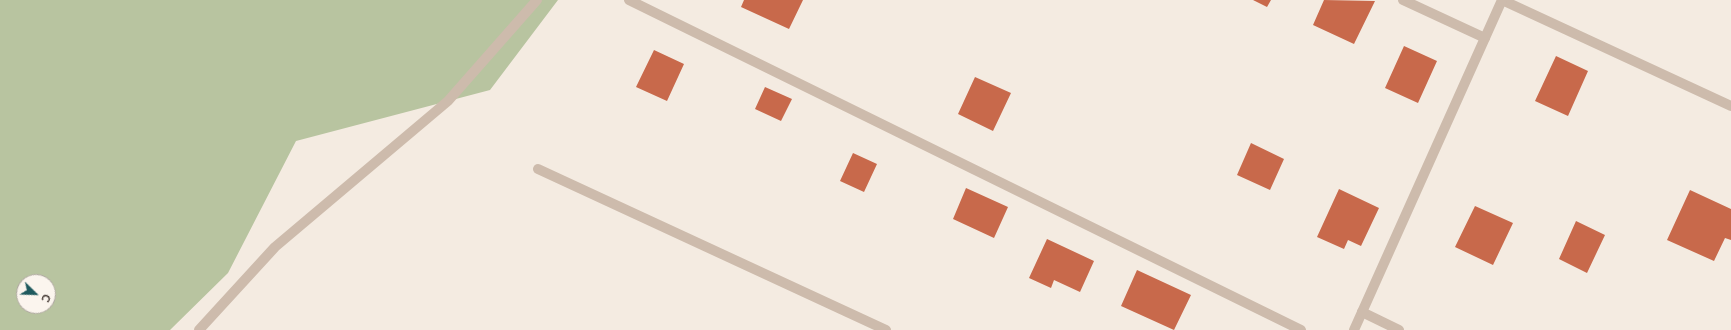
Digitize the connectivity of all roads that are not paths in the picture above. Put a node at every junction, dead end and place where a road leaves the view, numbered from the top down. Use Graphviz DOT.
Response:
graph roads {
  1 [pos="538,0"];
  2 [pos="629,0"];
  3 [pos="1403,0"];
  4 [pos="1502,0"];
  5 [pos="1485,38"];
  6 [pos="1731,106"];
  7 [pos="538,169"];
  8 [pos="1362,312"];
  9 [pos="199,330"];
  10 [pos="886,330"];
  11 [pos="1301,330"];
  12 [pos="1354,330"];
  13 [pos="1399,330"];
  1 -- 9 [label="street"];
  2 -- 11 [label="street"];
  3 -- 5 [label="street"];
  4 -- 5 [label="street"];
  4 -- 6 [label="street"];
  5 -- 8 [label="street"];
  7 -- 10 [label="street"];
  8 -- 12 [label="street"];
  8 -- 13 [label="street"];
}
